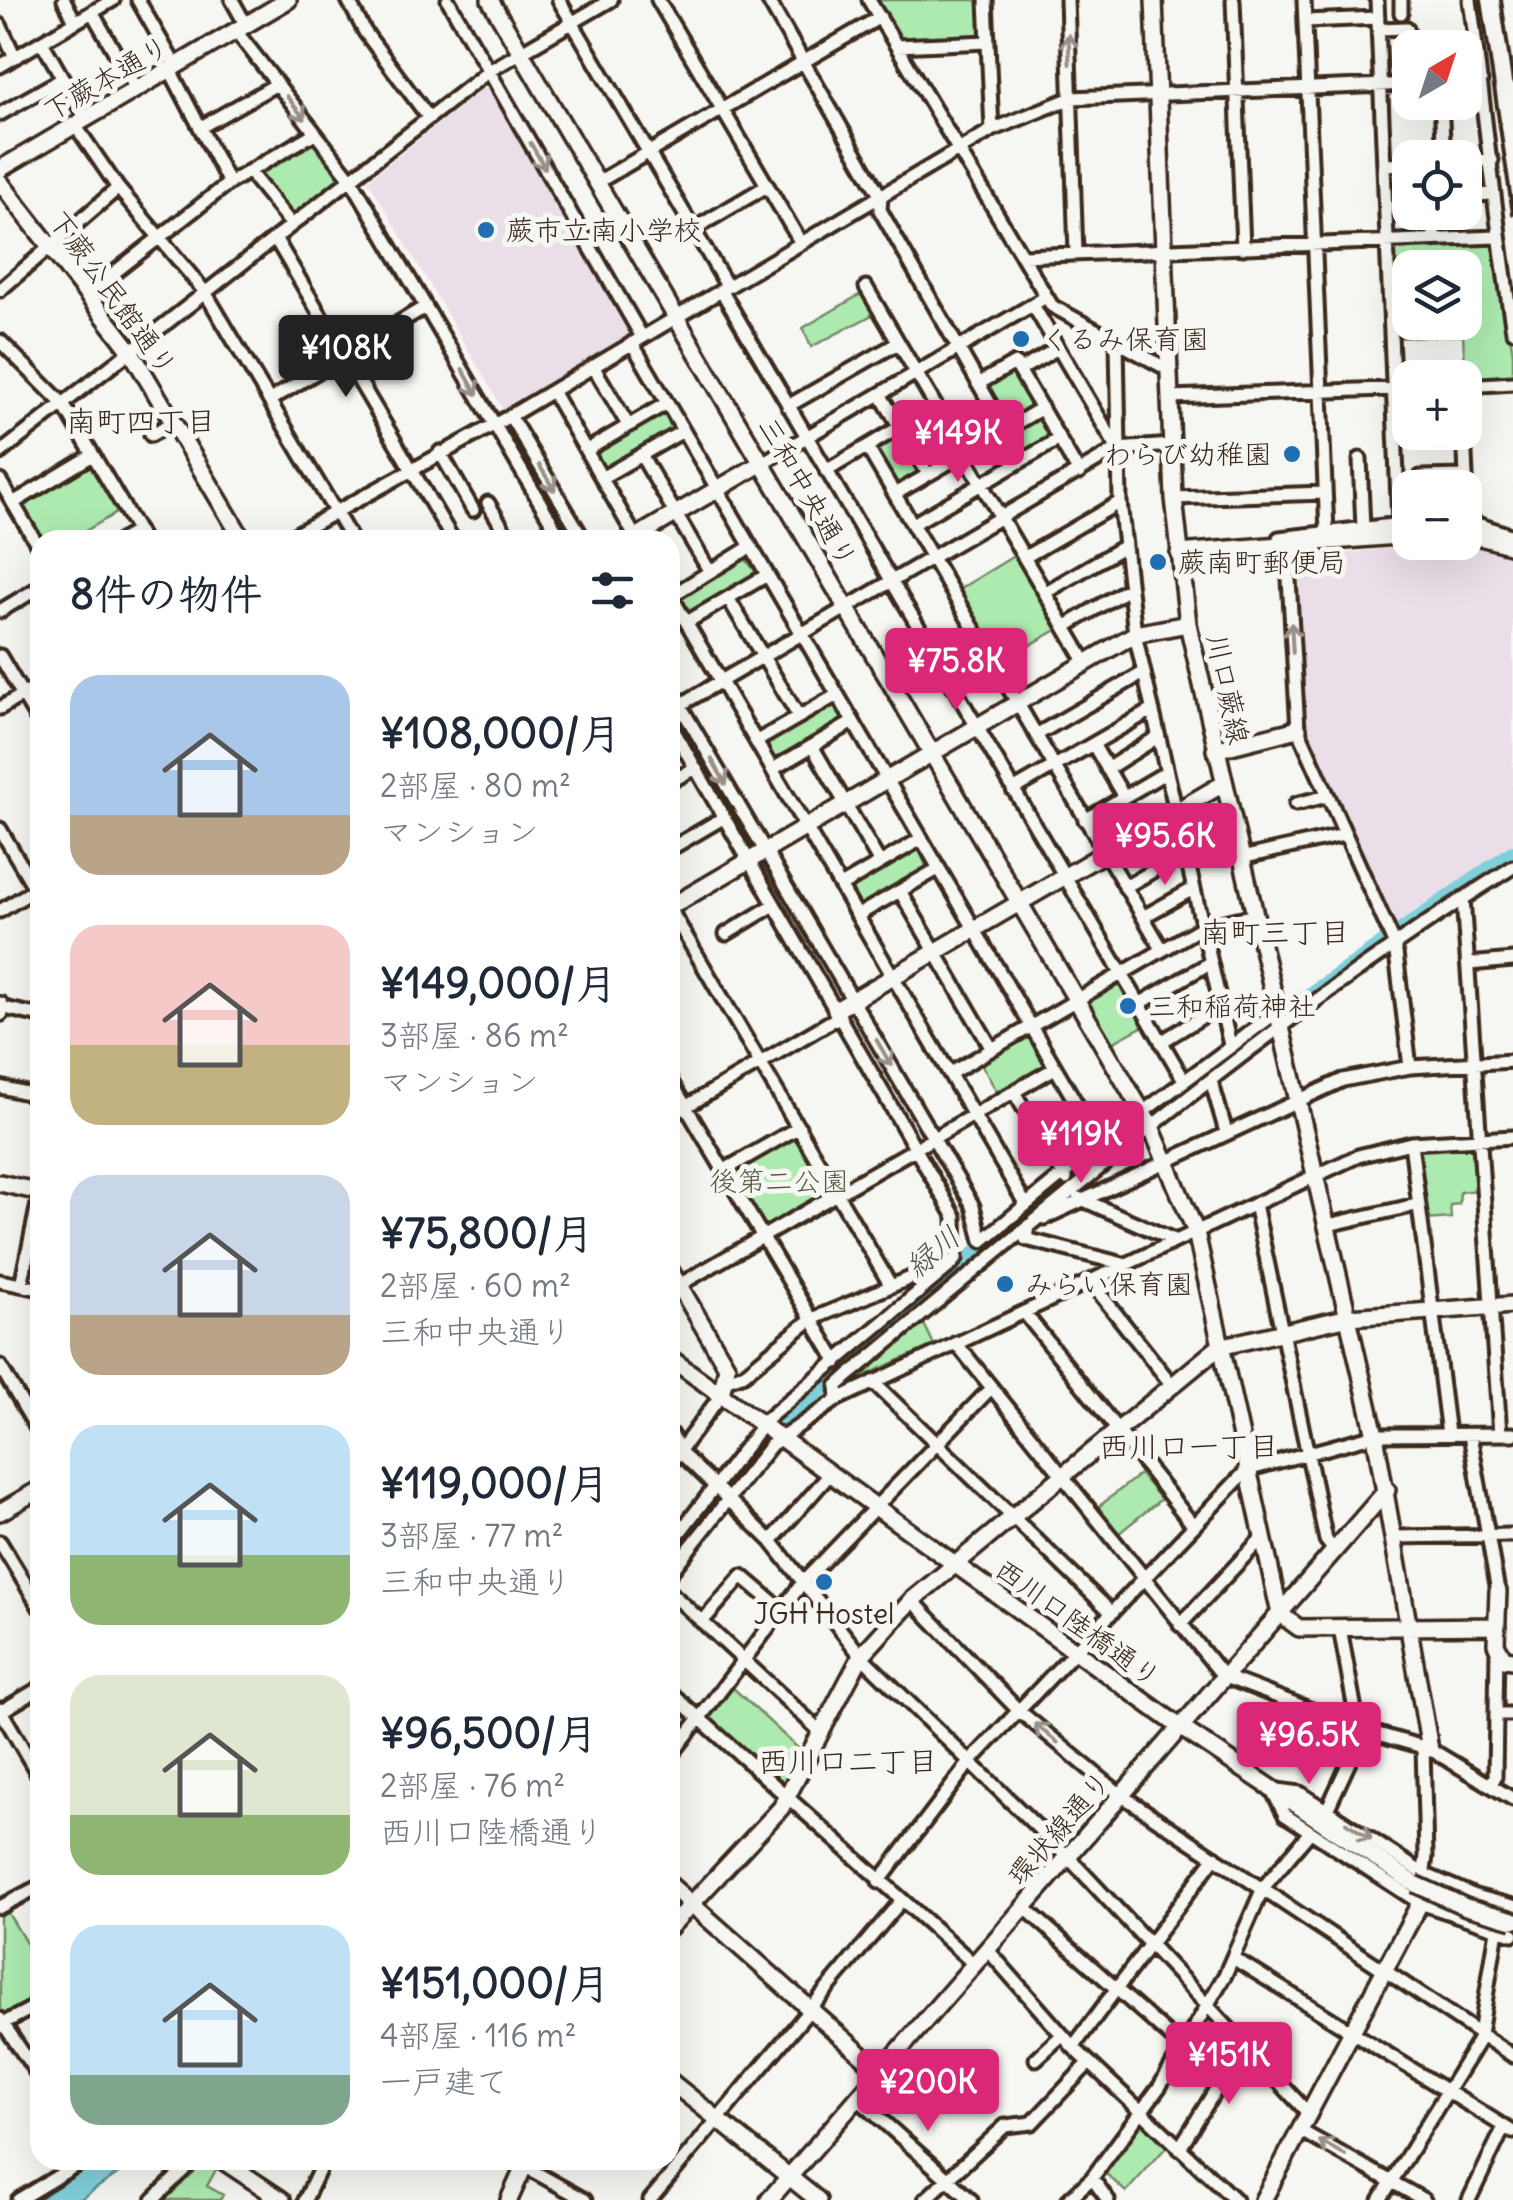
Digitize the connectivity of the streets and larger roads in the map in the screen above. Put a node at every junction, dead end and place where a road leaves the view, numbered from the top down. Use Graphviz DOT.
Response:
graph roads {
  1 [pos="64,0"];
  2 [pos="113,0"];
  3 [pos="232,0"];
  4 [pos="288,0"];
  5 [pos="348,0"];
  6 [pos="448,0"];
  7 [pos="490,0"];
  8 [pos="559,0"];
  9 [pos="611,0"];
  10 [pos="658,0"];
  11 [pos="768,0"];
  12 [pos="870,0"];
  13 [pos="986,0"];
  14 [pos="1067,0"];
  15 [pos="1154,0"];
  16 [pos="1233,0"];
  17 [pos="1304,0"];
  18 [pos="1378,0"];
  19 [pos="1470,0"];
  20 [pos="142,1"];
  21 [pos="92,12"];
  22 [pos="880,17"];
  23 [pos="75,21"];
  24 [pos="1306,21"];
  25 [pos="573,23"];
  26 [pos="1378,23"];
  27 [pos="0,25"];
  28 [pos="241,28"];
  29 [pos="1407,30"];
  30 [pos="1474,30"];
  31 [pos="42,42"];
  32 [pos="988,42"];
  33 [pos="898,46"];
  34 [pos="522,52"];
  35 [pos="15,57"];
  36 [pos="803,62"];
  37 [pos="0,66"];
  38 [pos="173,68"];
  39 [pos="489,71"];
  40 [pos="62,79"];
  41 [pos="277,84"];
  42 [pos="1392,85"];
  43 [pos="1380,86"];
  44 [pos="1308,88"];
  45 [pos="1482,88"];
  46 [pos="136,90"];
  47 [pos="1236,90"];
  48 [pos="1158,95"];
  49 [pos="1071,98"];
  50 [pos="722,109"];
  51 [pos="0,114"];
  52 [pos="430,118"];
  53 [pos="80,122"];
  54 [pos="201,127"];
  55 [pos="992,130"];
  56 [pos="315,133"];
  57 [pos="961,149"];
  58 [pos="648,152"];
  59 [pos="1482,160"];
  60 [pos="1492,160"];
  61 [pos="1384,164"];
  62 [pos="1392,164"];
  63 [pos="0,169"];
  64 [pos="250,172"];
  65 [pos="351,179"];
  66 [pos="0,182"];
  67 [pos="598,182"];
  68 [pos="229,184"];
  69 [pos="767,186"];
  70 [pos="118,188"];
  71 [pos="1492,194"];
  72 [pos="1482,195"];
  73 [pos="881,197"];
  74 [pos="292,225"];
  75 [pos="694,229"];
  76 [pos="1434,230"];
  77 [pos="1497,237"];
  78 [pos="275,238"];
  79 [pos="158,239"];
  80 [pos="1434,239"];
  81 [pos="1387,241"];
  82 [pos="801,243"];
  83 [pos="1315,244"];
  84 [pos="50,246"];
  85 [pos="1243,248"];
  86 [pos="1164,251"];
  87 [pos="1076,253"];
  88 [pos="1023,256"];
  89 [pos="724,288"];
  90 [pos="866,288"];
  91 [pos="0,290"];
  92 [pos="205,292"];
  93 [pos="87,294"];
  94 [pos="1046,298"];
  95 [pos="1033,305"];
  96 [pos="425,307"];
  97 [pos="676,316"];
  98 [pos="1513,331"];
  99 [pos="637,340"];
  100 [pos="0,341"];
  101 [pos="1116,342"];
  102 [pos="898,343"];
  103 [pos="960,347"];
  104 [pos="1058,348"];
  105 [pos="130,350"];
  106 [pos="344,355"];
  107 [pos="1392,364"];
  108 [pos="593,366"];
  109 [pos="1020,370"];
  110 [pos="1168,370"];
  111 [pos="916,372"];
  112 [pos="1513,382"];
  113 [pos="978,384"];
  114 [pos="1482,385"];
  115 [pos="1392,388"];
  116 [pos="552,391"];
  117 [pos="1320,391"];
  118 [pos="880,394"];
  119 [pos="1171,397"];
  120 [pos="270,400"];
  121 [pos="666,403"];
  122 [pos="63,404"];
  123 [pos="788,406"];
  124 [pos="1042,408"];
  125 [pos="510,416"];
  126 [pos="173,422"];
  127 [pos="494,424"];
  128 [pos="628,426"];
  129 [pos="900,427"];
  130 [pos="1005,430"];
  131 [pos="682,431"];
  132 [pos="151,434"];
  133 [pos="806,437"];
  134 [pos="1059,438"];
  135 [pos="1172,445"];
  136 [pos="866,448"];
  137 [pos="586,450"];
  138 [pos="1118,450"];
  139 [pos="440,452"];
  140 [pos="0,453"];
  141 [pos="964,454"];
  142 [pos="640,455"];
  143 [pos="93,456"];
  144 [pos="1360,459"];
  145 [pos="762,462"];
  146 [pos="1482,465"];
  147 [pos="410,468"];
  148 [pos="1469,470"];
  149 [pos="826,471"];
  150 [pos="1079,473"];
  151 [pos="928,474"];
  152 [pos="603,477"];
  153 [pos="0,481"];
  154 [pos="982,484"];
  155 [pos="717,489"];
  156 [pos="894,494"];
  157 [pos="1325,494"];
  158 [pos="1174,498"];
  159 [pos="488,502"];
  160 [pos="1120,502"];
  161 [pos="13,503"];
  162 [pos="335,510"];
  163 [pos="473,510"];
  164 [pos="676,514"];
  165 [pos="1002,519"];
  166 [pos="912,524"];
  167 [pos="1363,528"];
  168 [pos="1392,528"];
  169 [pos="1482,529"];
  170 [pos="136,530"];
  171 [pos="237,530"];
  172 [pos="302,530"];
  173 [pos="346,530"];
  174 [pos="448,530"];
  175 [pos="504,530"];
  176 [pos="556,530"];
  177 [pos="578,530"];
  178 [pos="630,530"];
  179 [pos="650,530"];
  180 [pos="1392,530"];
  181 [pos="30,532"];
  182 [pos="1482,532"];
  183 [pos="1513,536"];
  184 [pos="1324,538"];
  185 [pos="1262,546"];
  186 [pos="1287,546"];
  187 [pos="1513,546"];
  188 [pos="750,547"];
  189 [pos="1123,547"];
  190 [pos="1179,552"];
  191 [pos="1025,556"];
  192 [pos="933,558"];
  193 [pos="710,572"];
  194 [pos="766,574"];
  195 [pos="891,583"];
  196 [pos="680,589"];
  197 [pos="1128,589"];
  198 [pos="1046,592"];
  199 [pos="30,594"];
  200 [pos="728,598"];
  201 [pos="847,609"];
  202 [pos="0,611"];
  203 [pos="680,611"];
  204 [pos="687,622"];
  205 [pos="1188,624"];
  206 [pos="1066,626"];
  207 [pos="802,634"];
  208 [pos="1135,634"];
  209 [pos="982,644"];
  210 [pos="0,656"];
  211 [pos="762,658"];
  212 [pos="1086,662"];
  213 [pos="942,667"];
  214 [pos="1143,674"];
  215 [pos="722,682"];
  216 [pos="30,691"];
  217 [pos="837,695"];
  218 [pos="23,696"];
  219 [pos="1017,703"];
  220 [pos="680,705"];
  221 [pos="0,708"];
  222 [pos="30,708"];
  223 [pos="1150,710"];
  224 [pos="680,716"];
  225 [pos="798,717"];
  226 [pos="853,722"];
  227 [pos="976,727"];
  228 [pos="1298,730"];
  229 [pos="1036,736"];
  230 [pos="1156,738"];
  231 [pos="757,742"];
  232 [pos="680,743"];
  233 [pos="1092,744"];
  234 [pos="812,746"];
  235 [pos="1215,750"];
  236 [pos="932,753"];
  237 [pos="1054,766"];
  238 [pos="696,768"];
  239 [pos="1107,768"];
  240 [pos="773,769"];
  241 [pos="1165,774"];
  242 [pos="680,777"];
  243 [pos="886,780"];
  244 [pos="1224,784"];
  245 [pos="1013,790"];
  246 [pos="1326,796"];
  247 [pos="1124,797"];
  248 [pos="845,804"];
  249 [pos="1296,804"];
  250 [pos="1174,812"];
  251 [pos="723,818"];
  252 [pos="1085,820"];
  253 [pos="806,827"];
  254 [pos="0,829"];
  255 [pos="697,834"];
  256 [pos="1344,835"];
  257 [pos="921,839"];
  258 [pos="680,844"];
  259 [pos="705,848"];
  260 [pos="765,850"];
  261 [pos="1105,853"];
  262 [pos="1184,853"];
  263 [pos="1241,858"];
  264 [pos="748,861"];
  265 [pos="880,863"];
  266 [pos="1513,867"];
  267 [pos="938,869"];
  268 [pos="30,877"];
  269 [pos="1064,877"];
  270 [pos="841,886"];
  271 [pos="1126,888"];
  272 [pos="1193,889"];
  273 [pos="900,891"];
  274 [pos="30,895"];
  275 [pos="1463,898"];
  276 [pos="680,902"];
  277 [pos="1019,903"];
  278 [pos="774,905"];
  279 [pos="0,910"];
  280 [pos="858,915"];
  281 [pos="1254,915"];
  282 [pos="1143,918"];
  283 [pos="680,925"];
  284 [pos="1202,927"];
  285 [pos="974,929"];
  286 [pos="726,934"];
  287 [pos="1395,945"];
  288 [pos="1162,949"];
  289 [pos="935,952"];
  290 [pos="1513,960"];
  291 [pos="1210,963"];
  292 [pos="1469,964"];
  293 [pos="1121,974"];
  294 [pos="895,976"];
  295 [pos="1076,1000"];
  296 [pos="853,1001"];
  297 [pos="1139,1004"];
  298 [pos="1220,1006"];
  299 [pos="0,1008"];
  300 [pos="838,1013"];
  301 [pos="30,1014"];
  302 [pos="1279,1020"];
  303 [pos="1031,1028"];
  304 [pos="1161,1042"];
  305 [pos="1230,1045"];
  306 [pos="992,1050"];
  307 [pos="1513,1061"];
  308 [pos="761,1062"];
  309 [pos="1476,1063"];
  310 [pos="1410,1067"];
  311 [pos="1055,1068"];
  312 [pos="951,1073"];
  313 [pos="1184,1080"];
  314 [pos="1211,1080"];
  315 [pos="0,1087"];
  316 [pos="1014,1092"];
  317 [pos="30,1094"];
  318 [pos="680,1097"];
  319 [pos="1298,1098"];
  320 [pos="686,1107"];
  321 [pos="680,1110"];
  322 [pos="975,1115"];
  323 [pos="1146,1119"];
  324 [pos="799,1127"];
  325 [pos="1226,1132"];
  326 [pos="1513,1137"];
  327 [pos="1481,1138"];
  328 [pos="934,1139"];
  329 [pos="1411,1143"];
  330 [pos="1100,1144"];
  331 [pos="914,1147"];
  332 [pos="1165,1160"];
  333 [pos="723,1171"];
  334 [pos="1315,1174"];
  335 [pos="1062,1175"];
  336 [pos="0,1184"];
  337 [pos="30,1191"];
  338 [pos="837,1192"];
  339 [pos="1076,1193"];
  340 [pos="1122,1201"];
  341 [pos="1255,1204"];
  342 [pos="1026,1205"];
  343 [pos="1416,1205"];
  344 [pos="1115,1214"];
  345 [pos="1328,1225"];
  346 [pos="1025,1228"];
  347 [pos="1196,1232"];
  348 [pos="761,1236"];
  349 [pos="1174,1240"];
  350 [pos="30,1241"];
  351 [pos="956,1259"];
  352 [pos="1123,1264"];
  353 [pos="680,1275"];
  354 [pos="0,1281"];
  355 [pos="1090,1281"];
  356 [pos="21,1285"];
  357 [pos="891,1286"];
  358 [pos="30,1287"];
  359 [pos="680,1288"];
  360 [pos="1513,1305"];
  361 [pos="1493,1306"];
  362 [pos="1430,1310"];
  363 [pos="1024,1312"];
  364 [pos="1349,1317"];
  365 [pos="810,1320"];
  366 [pos="1283,1332"];
  367 [pos="956,1343"];
  368 [pos="1218,1347"];
  369 [pos="837,1362"];
  370 [pos="680,1364"];
  371 [pos="0,1366"];
  372 [pos="872,1382"];
  373 [pos="1172,1385"];
  374 [pos="724,1388"];
  375 [pos="991,1388"];
  376 [pos="838,1399"];
  377 [pos="30,1417"];
  378 [pos="763,1426"];
  379 [pos="1118,1430"];
  380 [pos="1448,1434"];
  381 [pos="1506,1434"];
  382 [pos="1376,1435"];
  383 [pos="1470,1435"];
  384 [pos="779,1438"];
  385 [pos="936,1445"];
  386 [pos="680,1449"];
  387 [pos="1308,1454"];
  388 [pos="680,1463"];
  389 [pos="1247,1470"];
  390 [pos="830,1474"];
  391 [pos="1061,1476"];
  392 [pos="712,1482"];
  393 [pos="1387,1490"];
  394 [pos="30,1495"];
  395 [pos="728,1497"];
  396 [pos="874,1506"];
  397 [pos="0,1512"];
  398 [pos="1012,1517"];
  399 [pos="1194,1525"];
  400 [pos="680,1530"];
  401 [pos="1513,1535"];
  402 [pos="1490,1536"];
  403 [pos="1395,1538"];
  404 [pos="772,1540"];
  405 [pos="1260,1540"];
  406 [pos="0,1542"];
  407 [pos="1334,1550"];
  408 [pos="680,1561"];
  409 [pos="954,1564"];
  410 [pos="1144,1578"];
  411 [pos="803,1582"];
  412 [pos="30,1592"];
  413 [pos="1498,1592"];
  414 [pos="912,1600"];
  415 [pos="680,1601"];
  416 [pos="782,1610"];
  417 [pos="1112,1613"];
  418 [pos="1280,1614"];
  419 [pos="702,1622"];
  420 [pos="1180,1626"];
  421 [pos="1410,1627"];
  422 [pos="1340,1628"];
  423 [pos="1499,1629"];
  424 [pos="1075,1652"];
  425 [pos="862,1656"];
  426 [pos="744,1660"];
  427 [pos="1513,1660"];
  428 [pos="1223,1676"];
  429 [pos="30,1694"];
  430 [pos="680,1701"];
  431 [pos="1018,1710"];
  432 [pos="0,1711"];
  433 [pos="1496,1714"];
  434 [pos="1513,1714"];
  435 [pos="699,1718"];
  436 [pos="1180,1727"];
  437 [pos="1364,1730"];
  438 [pos="821,1732"];
  439 [pos="680,1744"];
  440 [pos="1427,1748"];
  441 [pos="30,1761"];
  442 [pos="970,1762"];
  443 [pos="1490,1785"];
  444 [pos="1272,1790"];
  445 [pos="1121,1795"];
  446 [pos="786,1799"];
  447 [pos="1513,1800"];
  448 [pos="1327,1810"];
  449 [pos="1310,1832"];
  450 [pos="1068,1856"];
  451 [pos="1215,1857"];
  452 [pos="1420,1879"];
  453 [pos="880,1882"];
  454 [pos="1263,1888"];
  455 [pos="30,1891"];
  456 [pos="680,1894"];
  457 [pos="901,1900"];
  458 [pos="691,1904"];
  459 [pos="1420,1904"];
  460 [pos="0,1906"];
  461 [pos="1513,1906"];
  462 [pos="1024,1907"];
  463 [pos="680,1916"];
  464 [pos="1513,1920"];
  465 [pos="1497,1930"];
  466 [pos="1513,1934"];
  467 [pos="1150,1944"];
  468 [pos="987,1949"];
  469 [pos="1233,1958"];
  470 [pos="974,1964"];
  471 [pos="1387,1970"];
  472 [pos="1116,1990"];
  473 [pos="1207,2003"];
  474 [pos="30,2009"];
  475 [pos="810,2010"];
  476 [pos="1,2022"];
  477 [pos="1354,2032"];
  478 [pos="1481,2034"];
  479 [pos="1062,2035"];
  480 [pos="1244,2044"];
  481 [pos="1073,2047"];
  482 [pos="1182,2047"];
  483 [pos="1513,2056"];
  484 [pos="1036,2059"];
  485 [pos="1089,2063"];
  486 [pos="30,2064"];
  487 [pos="881,2072"];
  488 [pos="680,2089"];
  489 [pos="1448,2090"];
  490 [pos="858,2099"];
  491 [pos="1140,2112"];
  492 [pos="1310,2115"];
  493 [pos="718,2118"];
  494 [pos="1508,2130"];
  495 [pos="1301,2131"];
  496 [pos="1180,2149"];
  497 [pos="680,2164"];
  498 [pos="68,2170"];
  499 [pos="184,2170"];
  500 [pos="237,2170"];
  501 [pos="320,2170"];
  502 [pos="519,2170"];
  503 [pos="534,2170"];
  504 [pos="675,2170"];
  505 [pos="791,2174"];
  506 [pos="1092,2178"];
  507 [pos="950,2180"];
  508 [pos="1391,2182"];
  509 [pos="18,2200"];
  510 [pos="153,2200"];
  511 [pos="282,2200"];
  512 [pos="306,2200"];
  513 [pos="510,2200"];
  514 [pos="585,2200"];
  515 [pos="650,2200"];
  516 [pos="769,2200"];
  517 [pos="818,2200"];
  518 [pos="924,2200"];
  519 [pos="971,2200"];
  520 [pos="1068,2200"];
  521 [pos="1108,2200"];
  522 [pos="1235,2200"];
  523 [pos="1263,2200"];
  524 [pos="1380,2200"];
  525 [pos="1424,2200"];
  526 [pos="1469,2200"];
  1 -- 23 [label="street"];
  2 -- 21 [label="street"];
  3 -- 28 [label="street"];
  4 -- 28 [label="street, 下蕨本通り"];
  5 -- 52 [label="street"];
  6 -- 39 [label="street"];
  7 -- 34 [label="street, 三和中央通り"];
  8 -- 25 [label="street"];
  9 -- 25 [label="street"];
  10 -- 50 [label="street"];
  11 -- 36 [label="street"];
  12 -- 22 [label="street"];
  13 -- 32 [label="street"];
  49 -- 14 [label="street, one-way"];
  15 -- 48 [label="street, 川口蕨線"];
  16 -- 47 [label="street"];
  17 -- 24 [label="street"];
  18 -- 26 [label="street"];
  19 -- 30 [label="street"];
  20 -- 38 [label="street"];
  21 -- 23 [label="street"];
  21 -- 46 [label="street"];
  22 -- 33 [label="street"];
  22 -- 36 [label="street"];
  23 -- 31 [label="street"];
  24 -- 26 [label="street"];
  24 -- 44 [label="street"];
  25 -- 34 [label="street"];
  25 -- 58 [label="street"];
  26 -- 29 [label="street"];
  26 -- 43 [label="street"];
  27 -- 35 [label="street"];
  28 -- 38 [label="street, 下蕨本通り"];
  28 -- 41 [label="street"];
  31 -- 35 [label="street"];
  31 -- 40 [label="street"];
  32 -- 33 [label="street"];
  32 -- 55 [label="street"];
  33 -- 57 [label="street"];
  34 -- 39 [label="street"];
  34 -- 67 [label="street, 三和中央通り"];
  35 -- 37 [label="street"];
  36 -- 50 [label="street"];
  36 -- 73 [label="street"];
  38 -- 46 [label="street, 下蕨本通り"];
  38 -- 54 [label="street"];
  39 -- 52 [label="street"];
  39 -- 99 [label="street, one-way"];
  40 -- 51 [label="street"];
  40 -- 53 [label="street"];
  41 -- 54 [label="street"];
  41 -- 56 [label="street, one-way"];
  42 -- 43 [label="street"];
  43 -- 44 [label="street"];
  43 -- 61 [label="street"];
  44 -- 47 [label="street"];
  44 -- 83 [label="street"];
  45 -- 60 [label="street"];
  46 -- 53 [label="street, 下蕨本通り"];
  47 -- 48 [label="street"];
  47 -- 85 [label="street"];
  48 -- 49 [label="street"];
  48 -- 86 [label="street, 川口蕨線"];
  49 -- 55 [label="street"];
  49 -- 87 [label="street"];
  50 -- 58 [label="street"];
  50 -- 69 [label="street"];
  52 -- 65 [label="street"];
  53 -- 63 [label="street, 下蕨本通り"];
  53 -- 70 [label="street"];
  54 -- 68 [label="street"];
  55 -- 57 [label="street"];
  56 -- 64 [label="street"];
  56 -- 65 [label="street"];
  57 -- 73 [label="street"];
  57 -- 88 [label="street"];
  58 -- 67 [label="street"];
  58 -- 75 [label="street"];
  59 -- 60 [label="street"];
  60 -- 71 [label="street"];
  61 -- 62 [label="street"];
  61 -- 81 [label="street"];
  64 -- 68 [label="street"];
  64 -- 74 [label="street"];
  65 -- 74 [label="street"];
  65 -- 96 [label="street"];
  66 -- 84 [label="street, 下蕨公民館通り"];
  67 -- 97 [label="street, 三和中央通り"];
  68 -- 79 [label="street"];
  69 -- 75 [label="street"];
  69 -- 82 [label="street"];
  70 -- 79 [label="street"];
  70 -- 84 [label="street"];
  71 -- 72 [label="street"];
  71 -- 77 [label="street"];
  73 -- 82 [label="street"];
  73 -- 103 [label="street"];
  74 -- 78 [label="street"];
  75 -- 89 [label="street"];
  76 -- 80 [label="street"];
  77 -- 80 [label="street"];
  77 -- 98 [label="street"];
  78 -- 92 [label="street"];
  78 -- 106 [label="street"];
  79 -- 92 [label="street"];
  79 -- 93 [label="street"];
  80 -- 81 [label="street"];
  81 -- 83 [label="street"];
  81 -- 107 [label="street"];
  82 -- 89 [label="street"];
  83 -- 85 [label="street"];
  83 -- 117 [label="street"];
  84 -- 91 [label="street"];
  84 -- 93 [label="street, 下蕨公民館通り"];
  85 -- 86 [label="street"];
  86 -- 87 [label="street"];
  86 -- 110 [label="street, 川口蕨線"];
  87 -- 88 [label="street"];
  88 -- 94 [label="street"];
  89 -- 97 [label="street"];
  89 -- 123 [label="street"];
  90 -- 102 [label="street"];
  92 -- 105 [label="street"];
  92 -- 120 [label="street"];
  93 -- 105 [label="street, 下蕨公民館通り"];
  94 -- 95 [label="street"];
  94 -- 101 [label="street"];
  95 -- 103 [label="street"];
  95 -- 104 [label="street"];
  96 -- 106 [label="street"];
  96 -- 127 [label="street, one-way"];
  97 -- 99 [label="street"];
  97 -- 145 [label="street, 三和中央通り"];
  99 -- 108 [label="street"];
  99 -- 121 [label="street"];
  100 -- 122 [label="street"];
  101 -- 110 [label="street"];
  101 -- 138 [label="street"];
  102 -- 111 [label="street"];
  102 -- 123 [label="street"];
  103 -- 111 [label="street"];
  103 -- 113 [label="street"];
  104 -- 109 [label="street"];
  104 -- 138 [label="street"];
  105 -- 122 [label="street"];
  105 -- 126 [label="street, 下蕨公民館通り"];
  106 -- 120 [label="street"];
  106 -- 147 [label="street"];
  108 -- 116 [label="street"];
  108 -- 128 [label="street"];
  109 -- 113 [label="street"];
  109 -- 124 [label="street"];
  110 -- 119 [label="street, 川口蕨線"];
  111 -- 118 [label="street"];
  111 -- 141 [label="street"];
  112 -- 114 [label="street"];
  113 -- 130 [label="street"];
  115 -- 117 [label="street"];
  116 -- 125 [label="street"];
  116 -- 137 [label="street"];
  117 -- 119 [label="street"];
  117 -- 157 [label="street"];
  118 -- 129 [label="street"];
  118 -- 133 [label="street"];
  119 -- 135 [label="street, 川口蕨線"];
  120 -- 162 [label="street"];
  121 -- 128 [label="street"];
  121 -- 131 [label="street"];
  122 -- 140 [label="street"];
  122 -- 143 [label="street"];
  123 -- 133 [label="street"];
  124 -- 130 [label="street"];
  124 -- 134 [label="street"];
  125 -- 127 [label="street"];
  125 -- 177 [label="street, one-way"];
  126 -- 132 [label="street"];
  126 -- 171 [label="street, 下蕨公民館通り"];
  127 -- 139 [label="street"];
  127 -- 176 [label="street"];
  128 -- 137 [label="street"];
  129 -- 136 [label="street"];
  129 -- 151 [label="street"];
  130 -- 141 [label="street"];
  131 -- 142 [label="street"];
  131 -- 155 [label="street"];
  133 -- 145 [label="street"];
  133 -- 149 [label="street"];
  134 -- 150 [label="street"];
  134 -- 154 [label="street"];
  135 -- 138 [label="street"];
  135 -- 158 [label="street, 川口蕨線"];
  136 -- 149 [label="street"];
  136 -- 156 [label="street"];
  137 -- 152 [label="street"];
  138 -- 150 [label="street"];
  138 -- 160 [label="street"];
  139 -- 147 [label="street"];
  139 -- 163 [label="street"];
  141 -- 151 [label="street"];
  141 -- 154 [label="street"];
  142 -- 152 [label="street"];
  142 -- 164 [label="street"];
  143 -- 161 [label="street"];
  143 -- 170 [label="street"];
  144 -- 167 [label="street"];
  145 -- 155 [label="street"];
  145 -- 201 [label="street, 三和中央通り"];
  146 -- 148 [label="street"];
  147 -- 162 [label="street"];
  147 -- 174 [label="street"];
  149 -- 195 [label="street"];
  150 -- 165 [label="street"];
  151 -- 156 [label="street"];
  152 -- 178 [label="street"];
  153 -- 161 [label="street"];
  154 -- 165 [label="street"];
  154 -- 166 [label="street"];
  155 -- 164 [label="street"];
  155 -- 188 [label="street"];
  156 -- 166 [label="street"];
  157 -- 158 [label="street"];
  157 -- 184 [label="street"];
  158 -- 190 [label="street, 川口蕨線"];
  159 -- 175 [label="street"];
  160 -- 189 [label="street"];
  160 -- 191 [label="street"];
  161 -- 181 [label="street"];
  162 -- 172 [label="street"];
  162 -- 173 [label="street"];
  164 -- 179 [label="street"];
  164 -- 193 [label="street"];
  165 -- 191 [label="street"];
  165 -- 192 [label="street"];
  166 -- 192 [label="street"];
  167 -- 168 [label="street"];
  167 -- 184 [label="street"];
  169 -- 183 [label="street"];
  180 -- 184 [label="street"];
  182 -- 187 [label="street"];
  184 -- 185 [label="street"];
  184 -- 186 [label="street"];
  185 -- 186 [label="street"];
  185 -- 190 [label="street"];
  228 -- 186 [label="street, one-way"];
  188 -- 193 [label="street"];
  188 -- 194 [label="street"];
  189 -- 197 [label="street"];
  189 -- 198 [label="street"];
  190 -- 205 [label="street, 川口蕨線"];
  191 -- 198 [label="street"];
  192 -- 195 [label="street"];
  192 -- 209 [label="street"];
  193 -- 196 [label="street"];
  194 -- 200 [label="street"];
  194 -- 207 [label="street"];
  195 -- 201 [label="street"];
  195 -- 213 [label="street"];
  197 -- 206 [label="street"];
  197 -- 208 [label="street"];
  198 -- 206 [label="street"];
  199 -- 202 [label="street"];
  200 -- 204 [label="street"];
  200 -- 211 [label="street"];
  201 -- 207 [label="street"];
  201 -- 236 [label="street, 三和中央通り"];
  203 -- 204 [label="street"];
  204 -- 215 [label="street"];
  205 -- 208 [label="street"];
  205 -- 235 [label="street, 川口蕨線"];
  206 -- 212 [label="street"];
  207 -- 211 [label="street"];
  207 -- 217 [label="street"];
  208 -- 212 [label="street"];
  208 -- 214 [label="street"];
  209 -- 213 [label="street"];
  209 -- 219 [label="street"];
  210 -- 218 [label="street"];
  211 -- 215 [label="street"];
  211 -- 225 [label="street"];
  212 -- 219 [label="street"];
  213 -- 227 [label="street"];
  214 -- 223 [label="street"];
  214 -- 229 [label="street"];
  215 -- 220 [label="street"];
  215 -- 231 [label="street"];
  216 -- 218 [label="street"];
  217 -- 225 [label="street"];
  217 -- 226 [label="street"];
  218 -- 221 [label="street"];
  218 -- 222 [label="street"];
  219 -- 227 [label="street"];
  219 -- 229 [label="street"];
  223 -- 230 [label="street"];
  223 -- 233 [label="street"];
  224 -- 260 [label="street, one-way"];
  225 -- 231 [label="street"];
  226 -- 234 [label="street"];
  226 -- 243 [label="street"];
  227 -- 236 [label="street"];
  227 -- 245 [label="street"];
  228 -- 235 [label="street"];
  228 -- 246 [label="street"];
  229 -- 237 [label="street"];
  230 -- 239 [label="street"];
  230 -- 241 [label="street"];
  231 -- 240 [label="street"];
  232 -- 238 [label="street"];
  233 -- 237 [label="street"];
  233 -- 239 [label="street"];
  234 -- 240 [label="street"];
  234 -- 248 [label="street"];
  235 -- 244 [label="street, 川口蕨線"];
  236 -- 243 [label="street"];
  236 -- 277 [label="street, 三和中央通り"];
  237 -- 245 [label="street"];
  237 -- 252 [label="street"];
  238 -- 242 [label="street"];
  238 -- 251 [label="street"];
  239 -- 247 [label="street"];
  240 -- 253 [label="street"];
  241 -- 247 [label="street"];
  241 -- 250 [label="street"];
  243 -- 248 [label="street"];
  243 -- 257 [label="street"];
  244 -- 250 [label="street"];
  244 -- 263 [label="street, 川口蕨線"];
  245 -- 269 [label="street"];
  246 -- 249 [label="street"];
  246 -- 256 [label="street"];
  247 -- 252 [label="street"];
  248 -- 253 [label="street"];
  248 -- 265 [label="street"];
  250 -- 261 [label="street"];
  250 -- 262 [label="street"];
  251 -- 255 [label="street"];
  251 -- 264 [label="street"];
  252 -- 261 [label="street"];
  253 -- 260 [label="street"];
  253 -- 270 [label="street"];
  254 -- 268 [label="street"];
  255 -- 258 [label="street"];
  255 -- 259 [label="street"];
  256 -- 263 [label="street"];
  256 -- 287 [label="street"];
  257 -- 265 [label="street"];
  257 -- 267 [label="street"];
  260 -- 264 [label="street"];
  260 -- 296 [label="street"];
  261 -- 269 [label="street"];
  261 -- 271 [label="street"];
  262 -- 271 [label="street"];
  262 -- 272 [label="street"];
  263 -- 281 [label="street, 川口蕨線"];
  264 -- 276 [label="street"];
  264 -- 278 [label="street"];
  265 -- 270 [label="street"];
  266 -- 275 [label="street"];
  267 -- 273 [label="street"];
  267 -- 285 [label="street"];
  269 -- 277 [label="street"];
  269 -- 293 [label="street"];
  270 -- 280 [label="street"];
  271 -- 282 [label="street"];
  272 -- 282 [label="street"];
  272 -- 284 [label="street"];
  273 -- 280 [label="street"];
  273 -- 289 [label="street"];
  274 -- 279 [label="street"];
  275 -- 287 [label="street"];
  275 -- 292 [label="street"];
  277 -- 285 [label="street"];
  277 -- 295 [label="street, 三和中央通り"];
  278 -- 286 [label="street"];
  278 -- 300 [label="street"];
  280 -- 294 [label="street"];
  281 -- 284 [label="street"];
  281 -- 302 [label="street, 川口蕨線"];
  282 -- 288 [label="street"];
  283 -- 308 [label="street"];
  284 -- 288 [label="street"];
  284 -- 291 [label="street"];
  285 -- 289 [label="street"];
  285 -- 303 [label="street"];
  287 -- 302 [label="street"];
  287 -- 310 [label="street"];
  288 -- 293 [label="street"];
  289 -- 294 [label="street"];
  289 -- 306 [label="street"];
  290 -- 292 [label="street"];
  291 -- 297 [label="street"];
  291 -- 298 [label="street"];
  292 -- 309 [label="street"];
  293 -- 295 [label="street"];
  293 -- 297 [label="street"];
  294 -- 296 [label="street"];
  294 -- 312 [label="street"];
  295 -- 303 [label="street"];
  295 -- 323 [label="street, 三和中央通り"];
  296 -- 300 [label="street"];
  296 -- 328 [label="street, one-way"];
  297 -- 304 [label="street"];
  298 -- 304 [label="street"];
  298 -- 305 [label="street"];
  299 -- 301 [label="street"];
  300 -- 308 [label="street"];
  300 -- 331 [label="street"];
  302 -- 305 [label="street"];
  302 -- 314 [label="street"];
  302 -- 319 [label="street, 川口蕨線"];
  303 -- 306 [label="street"];
  303 -- 311 [label="street"];
  304 -- 313 [label="street"];
  305 -- 313 [label="street"];
  306 -- 312 [label="street"];
  307 -- 309 [label="street"];
  308 -- 320 [label="street"];
  308 -- 324 [label="street"];
  309 -- 310 [label="street"];
  309 -- 327 [label="street"];
  310 -- 319 [label="street"];
  311 -- 316 [label="street"];
  311 -- 330 [label="street"];
  312 -- 322 [label="street"];
  313 -- 323 [label="street"];
  314 -- 323 [label="street"];
  314 -- 325 [label="street"];
  315 -- 317 [label="street"];
  316 -- 322 [label="street"];
  316 -- 335 [label="street"];
  318 -- 320 [label="street"];
  319 -- 325 [label="street"];
  319 -- 334 [label="street, 川口蕨線"];
  320 -- 321 [label="street"];
  320 -- 333 [label="street"];
  322 -- 328 [label="street"];
  322 -- 342 [label="street"];
  323 -- 330 [label="street"];
  323 -- 332 [label="street, 三和中央通り"];
  323 -- 339 [label="street"];
  324 -- 333 [label="street"];
  324 -- 338 [label="street"];
  325 -- 332 [label="street"];
  326 -- 327 [label="street"];
  327 -- 329 [label="street"];
  327 -- 361 [label="street"];
  328 -- 331 [label="street"];
  328 -- 342 [label="street"];
  329 -- 334 [label="street"];
  329 -- 343 [label="street"];
  330 -- 335 [label="street"];
  331 -- 338 [label="street"];
  331 -- 351 [label="street"];
  332 -- 339 [label="street"];
  332 -- 347 [label="street, 三和中央通り"];
  333 -- 348 [label="street"];
  334 -- 341 [label="street"];
  334 -- 345 [label="street, 川口蕨線"];
  335 -- 339 [label="street"];
  335 -- 342 [label="street"];
  336 -- 337 [label="street"];
  338 -- 348 [label="street"];
  338 -- 357 [label="street"];
  339 -- 344 [label="street"];
  339 -- 346 [label="street"];
  340 -- 344 [label="street"];
  341 -- 347 [label="street"];
  341 -- 366 [label="street"];
  343 -- 345 [label="street"];
  343 -- 362 [label="street"];
  344 -- 349 [label="street"];
  345 -- 364 [label="street, 川口蕨線"];
  346 -- 352 [label="street"];
  346 -- 376 [label="street"];
  347 -- 349 [label="street"];
  347 -- 368 [label="street, 三和中央通り"];
  348 -- 353 [label="street"];
  348 -- 365 [label="street"];
  349 -- 352 [label="street"];
  350 -- 356 [label="street"];
  351 -- 357 [label="street"];
  351 -- 369 [label="street"];
  352 -- 355 [label="street"];
  354 -- 356 [label="street"];
  355 -- 363 [label="street"];
  355 -- 373 [label="street"];
  356 -- 358 [label="street"];
  357 -- 365 [label="street"];
  359 -- 374 [label="street"];
  360 -- 361 [label="street"];
  361 -- 362 [label="street"];
  361 -- 381 [label="street"];
  362 -- 364 [label="street"];
  362 -- 380 [label="street"];
  363 -- 367 [label="street"];
  363 -- 379 [label="street"];
  364 -- 366 [label="street"];
  364 -- 382 [label="street, 川口蕨線"];
  365 -- 369 [label="street"];
  365 -- 374 [label="street"];
  366 -- 368 [label="street"];
  366 -- 387 [label="street"];
  367 -- 372 [label="street"];
  367 -- 375 [label="street"];
  368 -- 373 [label="street"];
  368 -- 389 [label="street, 三和中央通り"];
  369 -- 378 [label="street"];
  370 -- 374 [label="street, 西川口陸橋通り"];
  371 -- 377 [label="street"];
  372 -- 376 [label="street"];
  372 -- 385 [label="street"];
  373 -- 379 [label="street"];
  374 -- 378 [label="street, 西川口陸橋通り"];
  374 -- 386 [label="street"];
  375 -- 385 [label="street"];
  375 -- 391 [label="street"];
  376 -- 384 [label="street"];
  378 -- 384 [label="street, 西川口陸橋通り"];
  378 -- 392 [label="street"];
  379 -- 391 [label="street"];
  379 -- 399 [label="street"];
  380 -- 382 [label="street"];
  380 -- 383 [label="street"];
  381 -- 383 [label="street"];
  382 -- 387 [label="street"];
  382 -- 393 [label="street, 川口蕨線"];
  383 -- 402 [label="street"];
  384 -- 390 [label="street, 西川口陸橋通り"];
  384 -- 395 [label="street"];
  385 -- 396 [label="street"];
  385 -- 398 [label="street"];
  387 -- 389 [label="street"];
  387 -- 407 [label="street"];
  388 -- 392 [label="street"];
  389 -- 399 [label="street"];
  389 -- 405 [label="street, 三和中央通り"];
  390 -- 396 [label="street, 西川口陸橋通り"];
  390 -- 404 [label="street"];
  391 -- 398 [label="street"];
  391 -- 410 [label="street"];
  392 -- 395 [label="street"];
  392 -- 400 [label="street"];
  393 -- 403 [label="street, 川口蕨線"];
  393 -- 407 [label="street, 環状線通り"];
  394 -- 397 [label="street"];
  395 -- 404 [label="street"];
  395 -- 408 [label="street"];
  396 -- 409 [label="street, 西川口陸橋通り"];
  396 -- 411 [label="street"];
  398 -- 409 [label="street"];
  398 -- 417 [label="street"];
  399 -- 410 [label="street"];
  401 -- 402 [label="street"];
  402 -- 403 [label="street"];
  402 -- 413 [label="street"];
  403 -- 421 [label="street, 川口蕨線"];
  404 -- 411 [label="street"];
  405 -- 418 [label="street, 三和中央通り"];
  405 -- 420 [label="street"];
  406 -- 412 [label="street"];
  407 -- 418 [label="street, 環状線通り"];
  409 -- 414 [label="street"];
  409 -- 424 [label="street, 西川口陸橋通り"];
  410 -- 417 [label="street"];
  410 -- 420 [label="street"];
  411 -- 416 [label="street"];
  411 -- 425 [label="street"];
  413 -- 423 [label="street"];
  414 -- 425 [label="street"];
  414 -- 431 [label="street"];
  415 -- 419 [label="street"];
  416 -- 419 [label="street"];
  416 -- 426 [label="street"];
  417 -- 424 [label="street"];
  418 -- 422 [label="street"];
  418 -- 428 [label="street, 環状線通り"];
  419 -- 426 [label="street"];
  420 -- 428 [label="street"];
  421 -- 422 [label="street"];
  421 -- 423 [label="street"];
  421 -- 440 [label="street, 川口蕨線"];
  422 -- 437 [label="street"];
  423 -- 427 [label="street"];
  423 -- 433 [label="street"];
  424 -- 431 [label="street"];
  424 -- 436 [label="street, 西川口陸橋通り"];
  425 -- 438 [label="street"];
  425 -- 442 [label="street"];
  426 -- 435 [label="street"];
  426 -- 438 [label="street"];
  428 -- 436 [label="street, 環状線通り"];
  428 -- 437 [label="street"];
  429 -- 432 [label="street"];
  430 -- 435 [label="street"];
  431 -- 442 [label="street"];
  445 -- 431 [label="street, one-way"];
  432 -- 441 [label="street"];
  433 -- 434 [label="street"];
  433 -- 443 [label="street"];
  435 -- 439 [label="street"];
  435 -- 446 [label="street"];
  436 -- 444 [label="street, 西川口陸橋通り"];
  436 -- 445 [label="street, 環状線通り"];
  437 -- 440 [label="street"];
  437 -- 448 [label="street"];
  438 -- 446 [label="street"];
  440 -- 443 [label="street"];
  440 -- 452 [label="street"];
  442 -- 450 [label="street"];
  442 -- 453 [label="street"];
  443 -- 447 [label="street"];
  444 -- 448 [label="street"];
  444 -- 449 [label="street"];
  444 -- 452 [label="street, 西川口陸橋通り"];
  445 -- 450 [label="street, 環状線通り"];
  445 -- 451 [label="street"];
  446 -- 453 [label="street"];
  446 -- 458 [label="street"];
  448 -- 452 [label="street, one-way"];
  449 -- 454 [label="street"];
  449 -- 459 [label="street"];
  450 -- 462 [label="street, 環状線通り"];
  450 -- 467 [label="street"];
  451 -- 454 [label="street"];
  451 -- 467 [label="street"];
  452 -- 459 [label="street"];
  452 -- 461 [label="street"];
  452 -- 464 [label="street, 西川口陸橋通り, bridge"];
  453 -- 457 [label="street"];
  454 -- 469 [label="street"];
  454 -- 471 [label="street"];
  455 -- 460 [label="street"];
  456 -- 458 [label="street"];
  457 -- 470 [label="street"];
  457 -- 475 [label="street"];
  458 -- 463 [label="street"];
  458 -- 475 [label="street"];
  459 -- 465 [label="street"];
  459 -- 471 [label="street"];
  462 -- 468 [label="street, 環状線通り"];
  462 -- 472 [label="street"];
  465 -- 466 [label="street"];
  465 -- 478 [label="street"];
  467 -- 472 [label="street"];
  467 -- 473 [label="street"];
  468 -- 470 [label="street, 環状線通り"];
  468 -- 479 [label="street"];
  469 -- 473 [label="street"];
  469 -- 477 [label="street"];
  470 -- 487 [label="street, 環状線通り"];
  471 -- 477 [label="street"];
  471 -- 478 [label="street"];
  472 -- 481 [label="street"];
  472 -- 482 [label="street"];
  473 -- 480 [label="street"];
  473 -- 482 [label="street"];
  474 -- 476 [label="street"];
  475 -- 487 [label="street"];
  475 -- 493 [label="street"];
  476 -- 486 [label="street"];
  477 -- 489 [label="street"];
  477 -- 492 [label="street"];
  478 -- 483 [label="street"];
  478 -- 489 [label="street"];
  479 -- 481 [label="street"];
  479 -- 484 [label="street"];
  480 -- 492 [label="street"];
  480 -- 496 [label="street"];
  481 -- 485 [label="street"];
  482 -- 491 [label="street"];
  485 -- 491 [label="street"];
  485 -- 507 [label="street"];
  487 -- 490 [label="street, 環状線通り"];
  488 -- 493 [label="street"];
  489 -- 494 [label="street"];
  489 -- 508 [label="street"];
  490 -- 505 [label="street, 環状線通り"];
  490 -- 507 [label="street"];
  491 -- 496 [label="street"];
  491 -- 506 [label="street"];
  492 -- 495 [label="street"];
  493 -- 497 [label="street"];
  493 -- 505 [label="street"];
  494 -- 526 [label="street"];
  508 -- 495 [label="street, one-way"];
  495 -- 523 [label="street"];
  496 -- 522 [label="street"];
  498 -- 509 [label="street"];
  499 -- 510 [label="street"];
  500 -- 511 [label="street"];
  501 -- 512 [label="street"];
  502 -- 513 [label="street"];
  503 -- 514 [label="street"];
  504 -- 515 [label="street"];
  505 -- 516 [label="street, 環状線通り"];
  505 -- 517 [label="street"];
  506 -- 520 [label="street"];
  506 -- 521 [label="street"];
  507 -- 518 [label="street"];
  507 -- 519 [label="street"];
  508 -- 524 [label="street"];
  508 -- 525 [label="street"];
}
